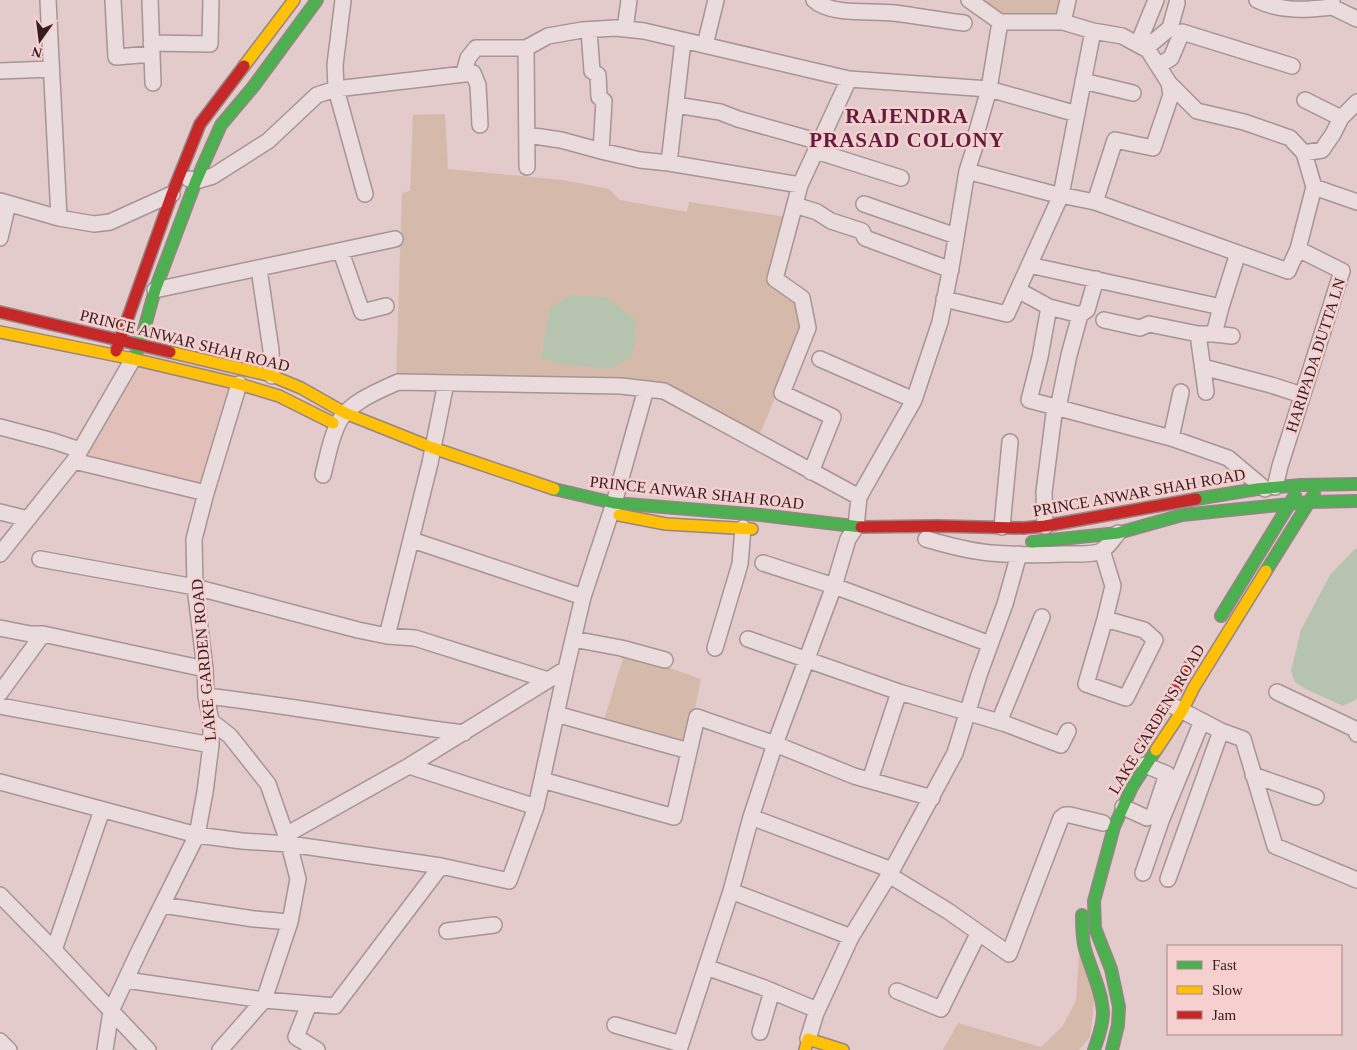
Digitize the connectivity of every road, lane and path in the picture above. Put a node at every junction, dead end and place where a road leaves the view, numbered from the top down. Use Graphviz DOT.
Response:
graph roads {
  1 [pos="48,0"];
  2 [pos="113,0"];
  3 [pos="150,0"];
  4 [pos="211,0"];
  5 [pos="294,0"];
  6 [pos="317,0"];
  7 [pos="343,0"];
  8 [pos="629,0"];
  9 [pos="716,0"];
  10 [pos="814,0"];
  11 [pos="969,0"];
  12 [pos="1068,0"];
  13 [pos="1156,0"];
  14 [pos="1257,0"];
  15 [pos="1177,3"];
  16 [pos="1332,4"];
  17 [pos="1357,19"];
  18 [pos="1000,22"];
  19 [pos="1064,22"];
  20 [pos="964,24"];
  21 [pos="625,29"];
  22 [pos="589,30"];
  23 [pos="1094,31"];
  24 [pos="683,40"];
  25 [pos="705,45"];
  26 [pos="1142,46"];
  27 [pos="152,48"];
  28 [pos="526,48"];
  29 [pos="1158,66"];
  30 [pos="1292,66"];
  31 [pos="51,68"];
  32 [pos="0,71"];
  33 [pos="464,73"];
  34 [pos="850,79"];
  35 [pos="1083,81"];
  36 [pos="1169,83"];
  37 [pos="153,84"];
  38 [pos="336,89"];
  39 [pos="989,89"];
  40 [pos="1133,93"];
  41 [pos="1305,100"];
  42 [pos="1357,102"];
  43 [pos="676,105"];
  44 [pos="1077,114"];
  45 [pos="1341,118"];
  46 [pos="480,125"];
  47 [pos="527,134"];
  48 [pos="818,146"];
  49 [pos="600,151"];
  50 [pos="1304,153"];
  51 [pos="669,163"];
  52 [pos="527,167"];
  53 [pos="967,171"];
  54 [pos="180,176"];
  55 [pos="901,178"];
  56 [pos="196,181"];
  57 [pos="800,185"];
  58 [pos="1314,187"];
  59 [pos="172,194"];
  60 [pos="365,194"];
  61 [pos="1061,195"];
  62 [pos="1095,202"];
  63 [pos="1357,202"];
  64 [pos="4,203"];
  65 [pos="864,204"];
  66 [pos="795,205"];
  67 [pos="59,218"];
  68 [pos="956,236"];
  69 [pos="0,238"];
  70 [pos="395,239"];
  71 [pos="1298,250"];
  72 [pos="341,252"];
  73 [pos="1238,253"];
  74 [pos="1029,265"];
  75 [pos="259,269"];
  76 [pos="951,270"];
  77 [pos="1096,278"];
  78 [pos="155,290"];
  79 [pos="1018,290"];
  80 [pos="944,299"];
  81 [pos="386,306"];
  82 [pos="1221,306"];
  83 [pos="1049,307"];
  84 [pos="0,312"];
  85 [pos="1080,315"];
  86 [pos="1104,320"];
  87 [pos="0,332"];
  88 [pos="1198,334"];
  89 [pos="1214,334"];
  90 [pos="1232,336"];
  91 [pos="121,340"];
  92 [pos="140,344"];
  93 [pos="115,356"];
  94 [pos="133,359"];
  95 [pos="820,359"];
  96 [pos="1203,367"];
  97 [pos="272,376"];
  98 [pos="446,383"];
  99 [pos="239,384"];
  100 [pos="646,389"];
  101 [pos="1181,392"];
  102 [pos="1206,392"];
  103 [pos="1302,395"];
  104 [pos="914,400"];
  105 [pos="1057,407"];
  106 [pos="342,422"];
  107 [pos="0,427"];
  108 [pos="1171,438"];
  109 [pos="1010,442"];
  110 [pos="77,455"];
  111 [pos="431,459"];
  112 [pos="811,472"];
  113 [pos="323,475"];
  114 [pos="1357,484"];
  115 [pos="1301,485"];
  116 [pos="1318,485"];
  117 [pos="1270,488"];
  118 [pos="206,493"];
  119 [pos="859,497"];
  120 [pos="1357,501"];
  121 [pos="1309,502"];
  122 [pos="1291,504"];
  123 [pos="607,509"];
  124 [pos="0,512"];
  125 [pos="28,519"];
  126 [pos="1045,526"];
  127 [pos="1002,527"];
  128 [pos="743,528"];
  129 [pos="762,530"];
  130 [pos="1118,533"];
  131 [pos="850,536"];
  132 [pos="921,539"];
  133 [pos="412,540"];
  134 [pos="985,541"];
  135 [pos="1022,548"];
  136 [pos="1102,550"];
  137 [pos="0,554"];
  138 [pos="40,560"];
  139 [pos="763,563"];
  140 [pos="834,586"];
  141 [pos="195,587"];
  142 [pos="583,597"];
  143 [pos="1042,617"];
  144 [pos="1105,619"];
  145 [pos="1214,626"];
  146 [pos="0,628"];
  147 [pos="43,634"];
  148 [pos="387,636"];
  149 [pos="573,639"];
  150 [pos="748,639"];
  151 [pos="990,644"];
  152 [pos="715,648"];
  153 [pos="1199,652"];
  154 [pos="807,659"];
  155 [pos="665,660"];
  156 [pos="205,669"];
  157 [pos="566,669"];
  158 [pos="548,680"];
  159 [pos="899,692"];
  160 [pos="1277,692"];
  161 [pos="0,693"];
  162 [pos="206,696"];
  163 [pos="1168,702"];
  164 [pos="0,706"];
  165 [pos="1182,711"];
  166 [pos="967,713"];
  167 [pos="556,714"];
  168 [pos="211,721"];
  169 [pos="1202,721"];
  170 [pos="1000,722"];
  171 [pos="1356,730"];
  172 [pos="1068,731"];
  173 [pos="1221,731"];
  174 [pos="464,733"];
  175 [pos="775,744"];
  176 [pos="211,745"];
  177 [pos="689,751"];
  178 [pos="1140,761"];
  179 [pos="409,766"];
  180 [pos="1253,775"];
  181 [pos="542,780"];
  182 [pos="870,780"];
  183 [pos="0,782"];
  184 [pos="1316,796"];
  185 [pos="932,798"];
  186 [pos="536,807"];
  187 [pos="1123,807"];
  188 [pos="102,810"];
  189 [pos="751,817"];
  190 [pos="1103,823"];
  191 [pos="197,835"];
  192 [pos="288,841"];
  193 [pos="441,866"];
  194 [pos="891,872"];
  195 [pos="1144,873"];
  196 [pos="1168,879"];
  197 [pos="1357,880"];
  198 [pos="1087,881"];
  199 [pos="731,891"];
  200 [pos="0,895"];
  201 [pos="162,904"];
  202 [pos="290,922"];
  203 [pos="494,924"];
  204 [pos="447,931"];
  205 [pos="978,934"];
  206 [pos="851,937"];
  207 [pos="54,950"];
  208 [pos="706,968"];
  209 [pos="126,980"];
  210 [pos="772,991"];
  211 [pos="898,991"];
  212 [pos="264,1000"];
  213 [pos="309,1004"];
  214 [pos="111,1010"];
  215 [pos="817,1010"];
  216 [pos="615,1025"];
  217 [pos="760,1032"];
  218 [pos="0,1041"];
  219 [pos="806,1044"];
  220 [pos="681,1047"];
  221 [pos="9,1050"];
  222 [pos="105,1050"];
  223 [pos="148,1050"];
  224 [pos="220,1050"];
  225 [pos="317,1050"];
  226 [pos="843,1050"];
  227 [pos="1094,1050"];
  228 [pos="1112,1050"];
  1 -- 31 [label="street"];
  2 -- 27 [label="street"];
  3 -- 27 [label="street"];
  4 -- 27 [label="street"];
  5 -- 54 [label="main road"];
  6 -- 56 [label="main road"];
  7 -- 38 [label="street"];
  8 -- 21 [label="street"];
  9 -- 25 [label="street"];
  10 -- 20 [label="street"];
  11 -- 18 [label="street"];
  12 -- 19 [label="street"];
  13 -- 26 [label="street"];
  14 -- 16 [label="street"];
  15 -- 26 [label="street"];
  16 -- 17 [label="street"];
  18 -- 19 [label="street"];
  18 -- 39 [label="street"];
  19 -- 23 [label="street"];
  21 -- 22 [label="street"];
  21 -- 24 [label="street"];
  22 -- 28 [label="street"];
  22 -- 49 [label="street"];
  23 -- 26 [label="street"];
  23 -- 35 [label="street"];
  24 -- 25 [label="street"];
  24 -- 43 [label="street"];
  25 -- 34 [label="street"];
  26 -- 29 [label="street"];
  27 -- 37 [label="street"];
  28 -- 33 [label="street"];
  28 -- 47 [label="street"];
  29 -- 30 [label="street"];
  29 -- 36 [label="street"];
  31 -- 32 [label="street"];
  31 -- 67 [label="street"];
  33 -- 38 [label="street"];
  33 -- 46 [label="street"];
  34 -- 39 [label="street"];
  34 -- 48 [label="street"];
  35 -- 40 [label="street"];
  35 -- 44 [label="street"];
  36 -- 50 [label="street"];
  36 -- 62 [label="street"];
  38 -- 56 [label="street"];
  38 -- 60 [label="street"];
  39 -- 44 [label="street"];
  39 -- 53 [label="street"];
  41 -- 45 [label="street"];
  42 -- 45 [label="street"];
  43 -- 48 [label="street"];
  43 -- 51 [label="street"];
  44 -- 61 [label="street"];
  45 -- 50 [label="street"];
  47 -- 49 [label="street"];
  47 -- 52 [label="street"];
  48 -- 55 [label="street"];
  48 -- 57 [label="street"];
  49 -- 51 [label="street"];
  50 -- 58 [label="street"];
  51 -- 57 [label="street"];
  53 -- 61 [label="street"];
  53 -- 68 [label="street"];
  54 -- 56 [label="street"];
  54 -- 59 [label="main road"];
  56 -- 78 [label="main road"];
  57 -- 66 [label="street"];
  58 -- 63 [label="street"];
  58 -- 71 [label="street"];
  59 -- 67 [label="street"];
  59 -- 91 [label="main road"];
  61 -- 62 [label="street"];
  61 -- 74 [label="street"];
  62 -- 73 [label="street"];
  64 -- 67 [label="street"];
  64 -- 69 [label="street"];
  65 -- 68 [label="street"];
  66 -- 76 [label="street"];
  66 -- 112 [label="street"];
  68 -- 76 [label="street"];
  70 -- 72 [label="street"];
  71 -- 73 [label="street"];
  71 -- 103 [label="street, HARIPADA DUTTA LN"];
  72 -- 75 [label="street"];
  72 -- 81 [label="street"];
  73 -- 82 [label="street"];
  74 -- 77 [label="street"];
  74 -- 79 [label="street"];
  75 -- 78 [label="street"];
  75 -- 97 [label="street"];
  76 -- 80 [label="street"];
  77 -- 82 [label="street"];
  77 -- 85 [label="street"];
  78 -- 92 [label="main road"];
  79 -- 80 [label="street"];
  79 -- 83 [label="street"];
  80 -- 104 [label="street"];
  82 -- 89 [label="street"];
  83 -- 85 [label="street"];
  83 -- 105 [label="street"];
  84 -- 91 [label="main road, PRINCE ANWAR SHAH ROAD"];
  85 -- 105 [label="street"];
  86 -- 88 [label="street"];
  87 -- 93 [label="main road, PRINCE ANWAR SHAH ROAD"];
  88 -- 89 [label="street"];
  88 -- 96 [label="street"];
  89 -- 90 [label="street"];
  91 -- 92 [label="main road, PRINCE ANWAR SHAH ROAD"];
  91 -- 93 [label="main road"];
  92 -- 94 [label="main road"];
  92 -- 97 [label="main road, PRINCE ANWAR SHAH ROAD"];
  93 -- 94 [label="main road, PRINCE ANWAR SHAH ROAD"];
  94 -- 99 [label="main road, PRINCE ANWAR SHAH ROAD"];
  94 -- 110 [label="street"];
  95 -- 104 [label="street"];
  96 -- 102 [label="street"];
  96 -- 103 [label="street"];
  97 -- 106 [label="main road, PRINCE ANWAR SHAH ROAD"];
  98 -- 100 [label="street"];
  98 -- 106 [label="street"];
  98 -- 111 [label="street"];
  99 -- 106 [label="main road, PRINCE ANWAR SHAH ROAD"];
  99 -- 118 [label="street, LAKE GARDEN ROAD"];
  100 -- 112 [label="street"];
  100 -- 123 [label="street"];
  101 -- 108 [label="street"];
  103 -- 117 [label="street, HARIPADA DUTTA LN"];
  104 -- 119 [label="street"];
  105 -- 108 [label="street"];
  105 -- 126 [label="street"];
  106 -- 111 [label="main road, PRINCE ANWAR SHAH ROAD"];
  106 -- 113 [label="street"];
  107 -- 110 [label="street"];
  108 -- 117 [label="street"];
  109 -- 127 [label="street"];
  110 -- 118 [label="street"];
  110 -- 125 [label="street"];
  111 -- 123 [label="main road, PRINCE ANWAR SHAH ROAD"];
  111 -- 133 [label="street"];
  112 -- 119 [label="street"];
  114 -- 116 [label="main road, PRINCE ANWAR SHAH ROAD"];
  115 -- 116 [label="main road, PRINCE ANWAR SHAH ROAD"];
  115 -- 117 [label="main road, PRINCE ANWAR SHAH ROAD"];
  115 -- 122 [label="main road"];
  116 -- 121 [label="main road, LAKE GARDENS ROAD"];
  117 -- 126 [label="main road, PRINCE ANWAR SHAH ROAD"];
  118 -- 141 [label="street, LAKE GARDEN ROAD"];
  119 -- 131 [label="street"];
  120 -- 121 [label="main road, PRINCE ANWAR SHAH ROAD"];
  121 -- 122 [label="main road, PRINCE ANWAR SHAH ROAD"];
  121 -- 165 [label="main road, LAKE GARDENS ROAD"];
  122 -- 130 [label="main road, PRINCE ANWAR SHAH ROAD"];
  122 -- 145 [label="main road"];
  123 -- 128 [label="main road, PRINCE ANWAR SHAH ROAD"];
  123 -- 131 [label="main road, PRINCE ANWAR SHAH ROAD"];
  123 -- 142 [label="street"];
  124 -- 125 [label="street"];
  125 -- 137 [label="street"];
  126 -- 127 [label="main road, PRINCE ANWAR SHAH ROAD"];
  127 -- 131 [label="main road, PRINCE ANWAR SHAH ROAD"];
  128 -- 129 [label="main road, PRINCE ANWAR SHAH ROAD"];
  128 -- 152 [label="street"];
  130 -- 135 [label="main road, PRINCE ANWAR SHAH ROAD"];
  130 -- 136 [label="street"];
  131 -- 140 [label="street"];
  132 -- 134 [label="main road"];
  132 -- 135 [label="street"];
  133 -- 142 [label="street"];
  133 -- 148 [label="street"];
  135 -- 136 [label="street"];
  135 -- 151 [label="street"];
  136 -- 144 [label="street"];
  138 -- 141 [label="street"];
  139 -- 140 [label="street"];
  140 -- 151 [label="street"];
  140 -- 154 [label="street"];
  141 -- 148 [label="street"];
  141 -- 156 [label="street, LAKE GARDEN ROAD"];
  142 -- 149 [label="street"];
  143 -- 170 [label="street"];
  144 -- 144 [label="street"];
  146 -- 147 [label="street"];
  147 -- 156 [label="street"];
  147 -- 161 [label="street"];
  148 -- 158 [label="street"];
  149 -- 155 [label="street"];
  149 -- 157 [label="street"];
  150 -- 154 [label="street"];
  151 -- 166 [label="street"];
  153 -- 163 [label="main road, LAKE GARDENS ROAD"];
  154 -- 159 [label="street"];
  154 -- 175 [label="street"];
  156 -- 162 [label="street, LAKE GARDEN ROAD"];
  157 -- 158 [label="street"];
  157 -- 167 [label="street"];
  158 -- 174 [label="street"];
  159 -- 166 [label="street"];
  159 -- 182 [label="street"];
  160 -- 171 [label="street"];
  162 -- 168 [label="street, LAKE GARDEN ROAD"];
  162 -- 174 [label="street"];
  163 -- 165 [label="street"];
  163 -- 178 [label="main road, LAKE GARDENS ROAD"];
  164 -- 176 [label="street"];
  165 -- 169 [label="street"];
  165 -- 178 [label="main road, LAKE GARDENS ROAD"];
  166 -- 170 [label="street"];
  166 -- 185 [label="street"];
  167 -- 177 [label="street"];
  167 -- 181 [label="street"];
  168 -- 176 [label="street, LAKE GARDEN ROAD"];
  168 -- 192 [label="street"];
  169 -- 173 [label="street"];
  169 -- 195 [label="street"];
  170 -- 172 [label="street"];
  173 -- 180 [label="street"];
  173 -- 196 [label="street"];
  174 -- 179 [label="street"];
  175 -- 177 [label="street"];
  175 -- 182 [label="street"];
  175 -- 189 [label="street"];
  176 -- 191 [label="street, LAKE GARDEN ROAD"];
  177 -- 181 [label="street"];
  178 -- 187 [label="main road, LAKE GARDENS ROAD"];
  178 -- 187 [label="street"];
  179 -- 186 [label="street"];
  179 -- 192 [label="street"];
  180 -- 184 [label="street"];
  180 -- 197 [label="street"];
  181 -- 186 [label="street"];
  182 -- 185 [label="street"];
  183 -- 188 [label="street"];
  185 -- 194 [label="street"];
  186 -- 193 [label="street"];
  187 -- 228 [label="main road, LAKE GARDENS ROAD"];
  188 -- 191 [label="street"];
  188 -- 207 [label="street"];
  189 -- 194 [label="street"];
  189 -- 199 [label="street"];
  190 -- 205 [label="street"];
  191 -- 192 [label="street"];
  191 -- 201 [label="street, LAKE GARDEN ROAD"];
  192 -- 193 [label="street"];
  192 -- 202 [label="street"];
  193 -- 213 [label="street"];
  194 -- 205 [label="street"];
  194 -- 206 [label="street"];
  198 -- 227 [label="main road"];
  199 -- 206 [label="street"];
  199 -- 208 [label="street"];
  200 -- 207 [label="street"];
  201 -- 202 [label="street"];
  201 -- 209 [label="street, LAKE GARDEN ROAD"];
  202 -- 212 [label="street"];
  203 -- 204 [label="street"];
  205 -- 211 [label="street"];
  206 -- 215 [label="street"];
  207 -- 214 [label="street"];
  208 -- 210 [label="street"];
  208 -- 220 [label="street"];
  209 -- 212 [label="street"];
  209 -- 214 [label="street, LAKE GARDEN ROAD"];
  210 -- 215 [label="street"];
  210 -- 217 [label="street"];
  212 -- 213 [label="street"];
  212 -- 224 [label="street"];
  213 -- 225 [label="street"];
  214 -- 222 [label="street, LAKE GARDEN ROAD"];
  214 -- 223 [label="street"];
  215 -- 219 [label="street"];
  216 -- 220 [label="street"];
  218 -- 221 [label="street"];
  219 -- 226 [label="main road"];
}
